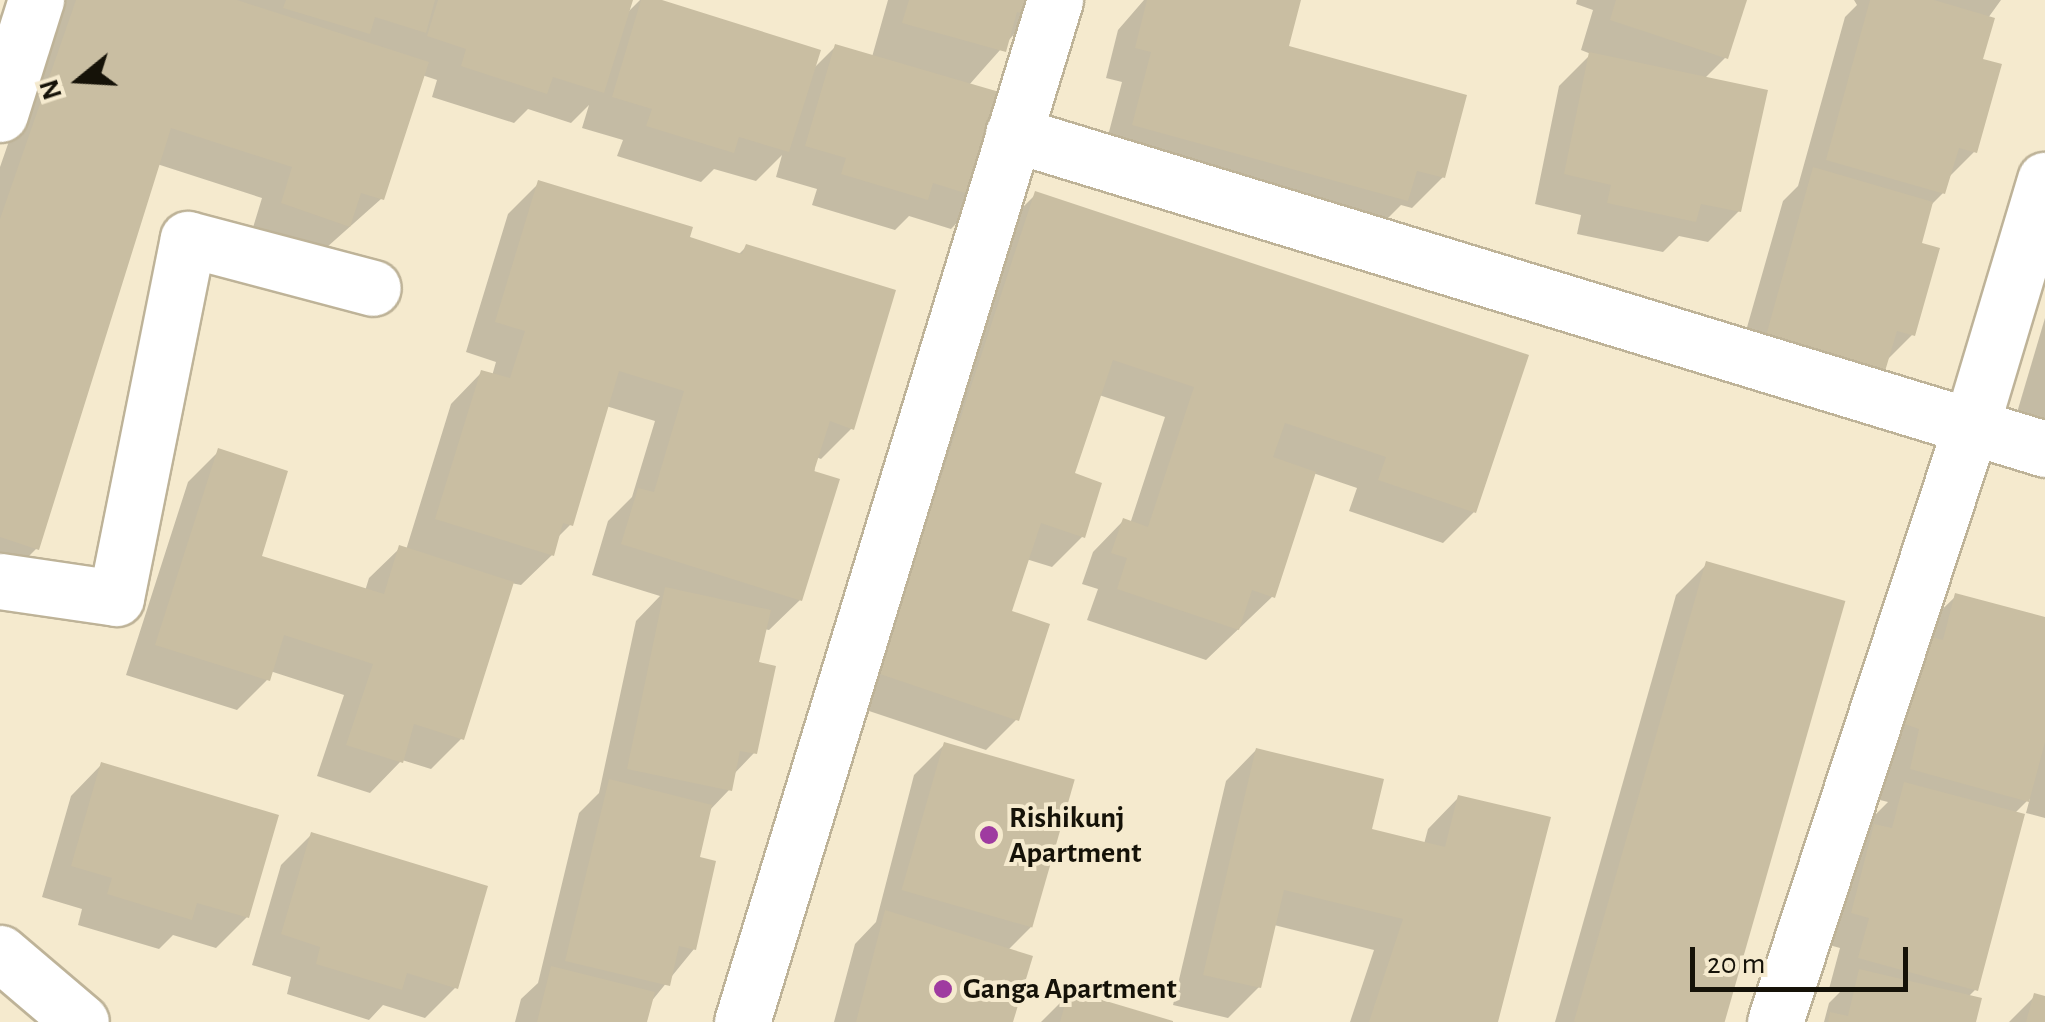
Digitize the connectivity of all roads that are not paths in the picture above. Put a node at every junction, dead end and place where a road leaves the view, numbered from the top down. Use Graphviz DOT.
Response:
graph roads {
  1 [pos="36,0"];
  2 [pos="1055,0"];
  3 [pos="0,114"];
  4 [pos="1013,134"];
  5 [pos="2045,180"];
  6 [pos="373,288"];
  7 [pos="1972,423"];
  8 [pos="2045,448"];
  9 [pos="0,581"];
  10 [pos="0,953"];
  11 [pos="81,1022"];
  12 [pos="742,1022"];
  13 [pos="1775,1022"];
  1 -- 3 [label="street"];
  2 -- 4 [label="street"];
  4 -- 7 [label="street"];
  4 -- 12 [label="street"];
  5 -- 7 [label="street"];
  6 -- 9 [label="street"];
  7 -- 8 [label="street"];
  7 -- 13 [label="street"];
  10 -- 11 [label="street"];
}
